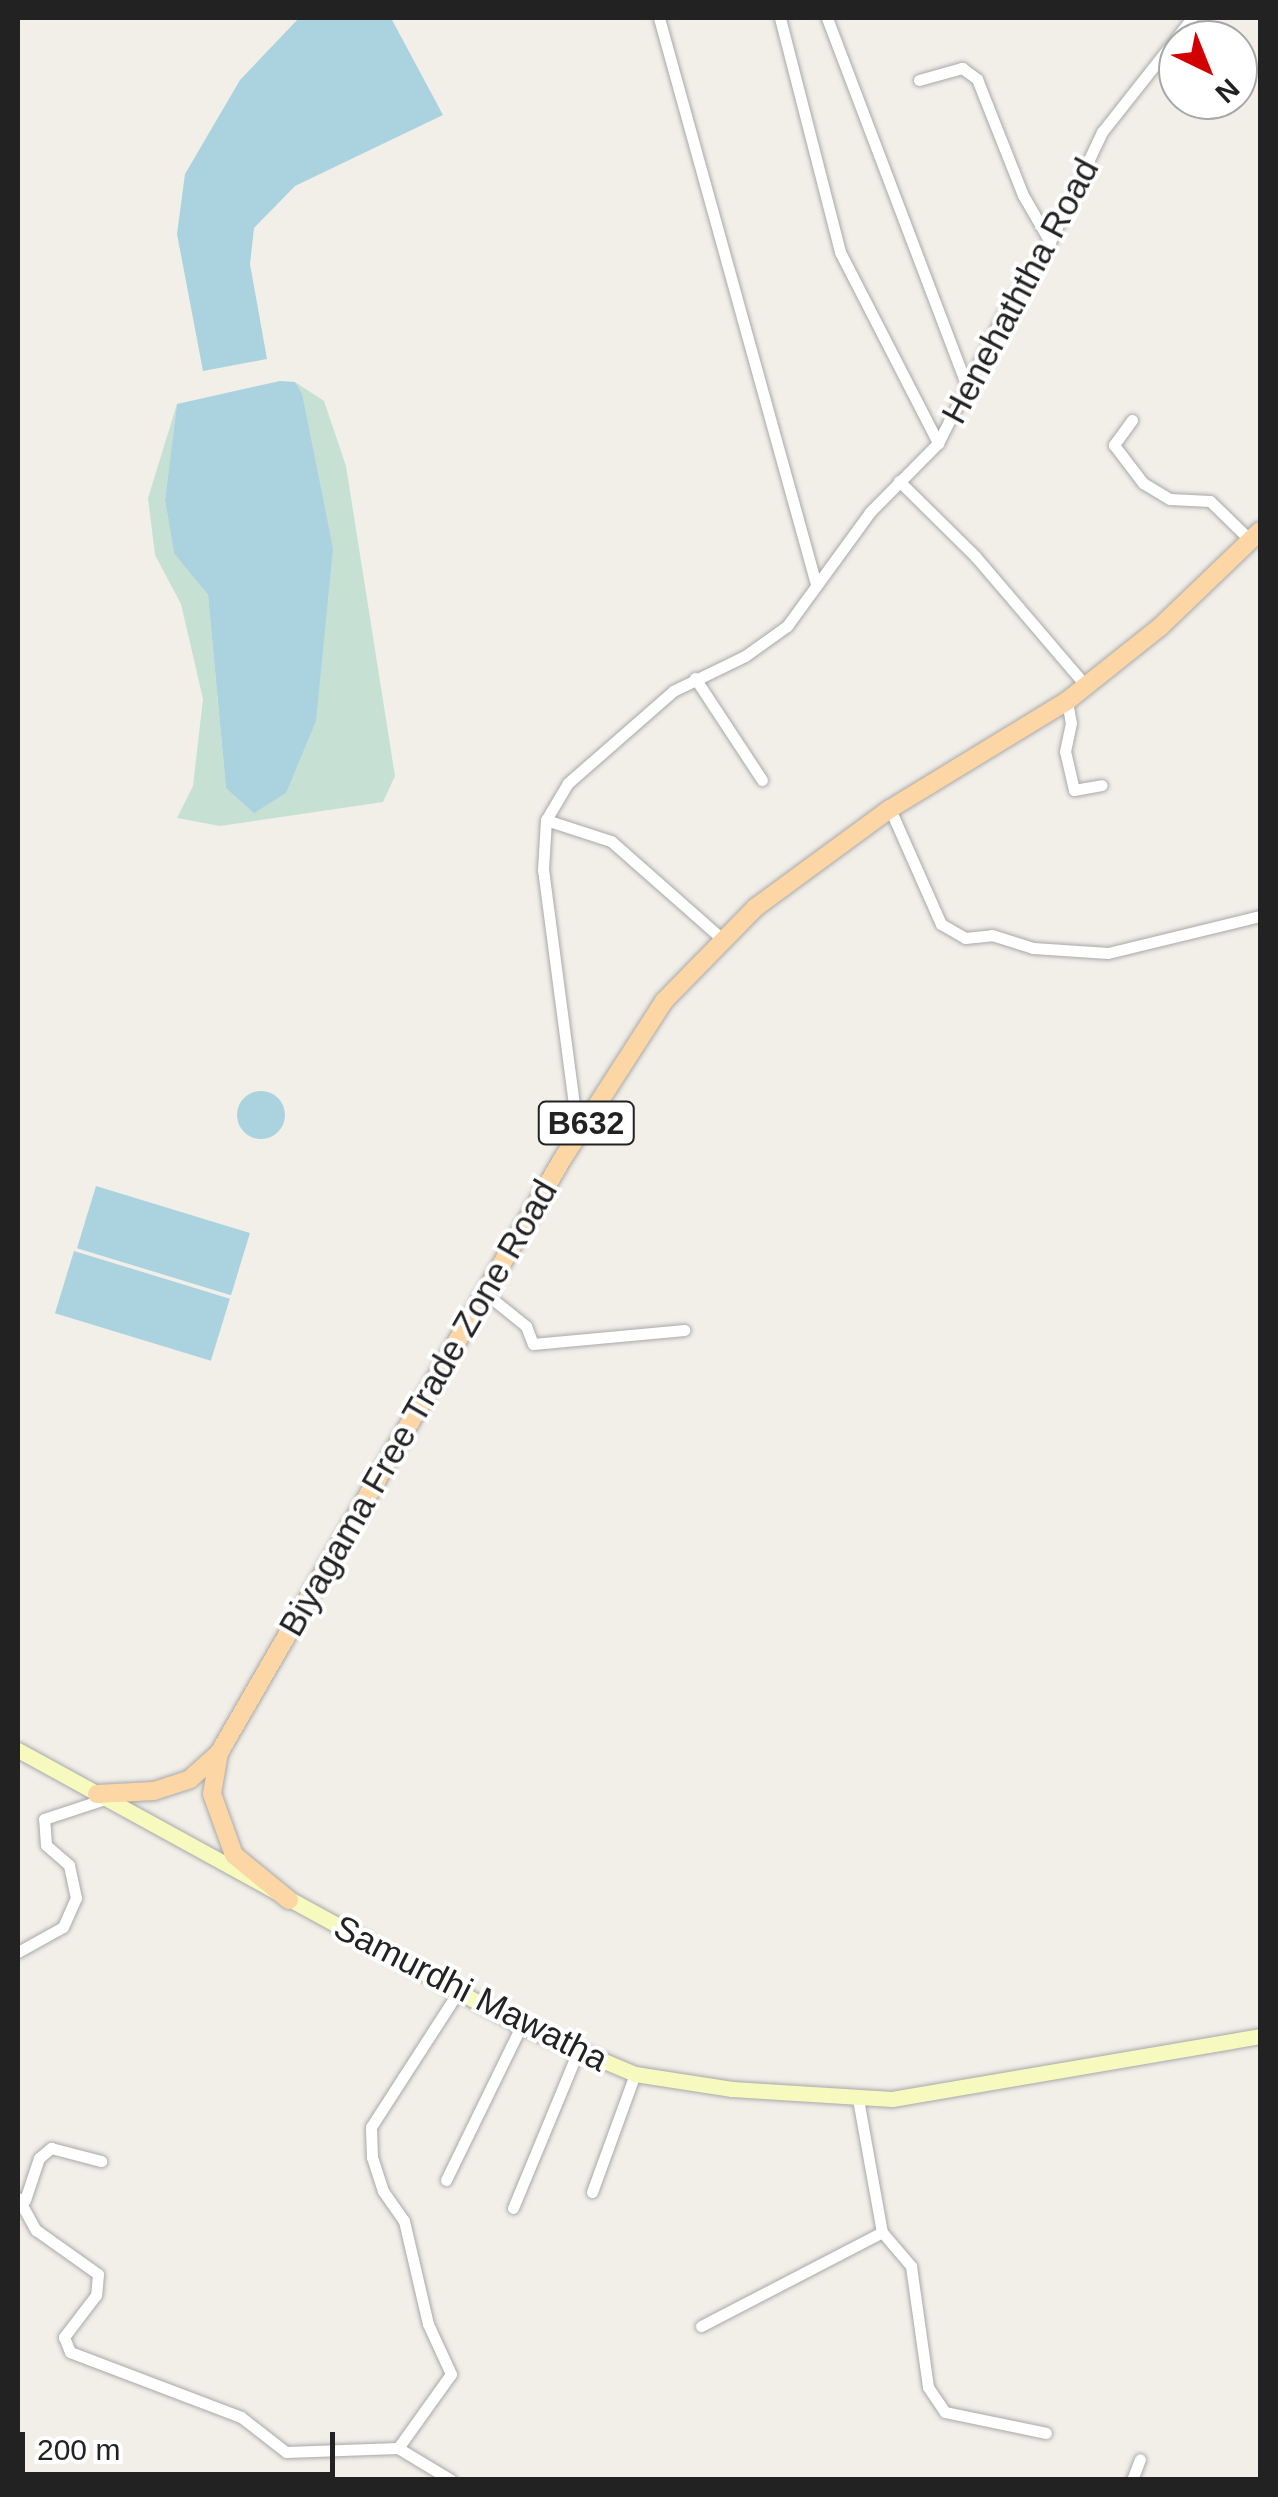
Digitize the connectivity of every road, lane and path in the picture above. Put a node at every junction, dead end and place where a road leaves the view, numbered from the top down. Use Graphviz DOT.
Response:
graph roads {
  1 [pos="659,18"];
  2 [pos="780,18"];
  3 [pos="827,18"];
  4 [pos="1192,18"];
  5 [pos="919,80"];
  6 [pos="1050,242"];
  7 [pos="968,390"];
  8 [pos="1132,420"];
  9 [pos="938,443"];
  10 [pos="899,481"];
  11 [pos="1256,536"];
  12 [pos="816,584"];
  13 [pos="696,678"];
  14 [pos="1086,686"];
  15 [pos="1067,700"];
  16 [pos="762,780"];
  17 [pos="1102,785"];
  18 [pos="890,809"];
  19 [pos="546,820"];
  20 [pos="1260,916"];
  21 [pos="720,937"];
  22 [pos="578,1134"];
  23 [pos="485,1292"];
  24 [pos="684,1330"];
  25 [pos="18,1750"];
  26 [pos="220,1753"];
  27 [pos="101,1796"];
  28 [pos="289,1900"];
  29 [pos="18,1952"];
  30 [pos="458,1992"];
  31 [pos="521,2026"];
  32 [pos="1260,2036"];
  33 [pos="579,2049"];
  34 [pos="635,2074"];
  35 [pos="858,2099"];
  36 [pos="101,2162"];
  37 [pos="446,2180"];
  38 [pos="592,2192"];
  39 [pos="21,2199"];
  40 [pos="513,2208"];
  41 [pos="882,2232"];
  42 [pos="701,2326"];
  43 [pos="1046,2433"];
  44 [pos="398,2448"];
  45 [pos="1140,2459"];
  46 [pos="451,2480"];
  47 [pos="1132,2480"];
  1 -- 12 [label="street"];
  2 -- 9 [label="street"];
  3 -- 7 [label="street"];
  4 -- 6 [label="street, Henehaththa Road"];
  5 -- 6 [label="street"];
  6 -- 7 [label="street, Henehaththa Road"];
  7 -- 9 [label="street, Henehaththa Road"];
  8 -- 11 [label="street"];
  9 -- 10 [label="street, Henehaththa Road"];
  10 -- 12 [label="street, Henehaththa Road"];
  10 -- 14 [label="street"];
  11 -- 14 [label="main road, Biyagama Free Trade Zone Road / B632"];
  12 -- 13 [label="street, Henehaththa Road"];
  13 -- 16 [label="street"];
  13 -- 19 [label="street, Henehaththa Road"];
  14 -- 15 [label="main road, Biyagama Free Trade Zone Road / B632"];
  15 -- 17 [label="street"];
  15 -- 18 [label="main road, Biyagama Free Trade Zone Road / B632"];
  18 -- 20 [label="street"];
  18 -- 21 [label="main road, Biyagama Free Trade Zone Road / B632"];
  19 -- 21 [label="street"];
  19 -- 22 [label="street"];
  21 -- 22 [label="main road, Biyagama Free Trade Zone Road / B632"];
  22 -- 23 [label="main road, Biyagama Free Trade Zone Road / B632"];
  23 -- 24 [label="street"];
  23 -- 26 [label="main road, Biyagama Free Trade Zone Road / B632"];
  25 -- 27 [label="main road, Samurdhi Mawatha"];
  26 -- 27 [label="main road, Biyagama Free Trade Zone Road / B632"];
  26 -- 28 [label="main road, Biyagama Free Trade Zone Road / B632"];
  27 -- 28 [label="main road, Samurdhi Mawatha"];
  27 -- 29 [label="street"];
  28 -- 30 [label="main road, Samurdhi Mawatha"];
  30 -- 31 [label="main road, Samurdhi Mawatha"];
  30 -- 44 [label="street"];
  31 -- 33 [label="main road, Samurdhi Mawatha"];
  31 -- 37 [label="street"];
  32 -- 35 [label="main road, Samurdhi Mawatha"];
  33 -- 34 [label="main road, Samurdhi Mawatha"];
  33 -- 40 [label="street"];
  34 -- 35 [label="main road, Samurdhi Mawatha"];
  34 -- 38 [label="street"];
  35 -- 41 [label="street"];
  36 -- 39 [label="street"];
  39 -- 44 [label="street"];
  41 -- 42 [label="street"];
  41 -- 43 [label="street"];
  44 -- 46 [label="street"];
  45 -- 47 [label="street"];
}
